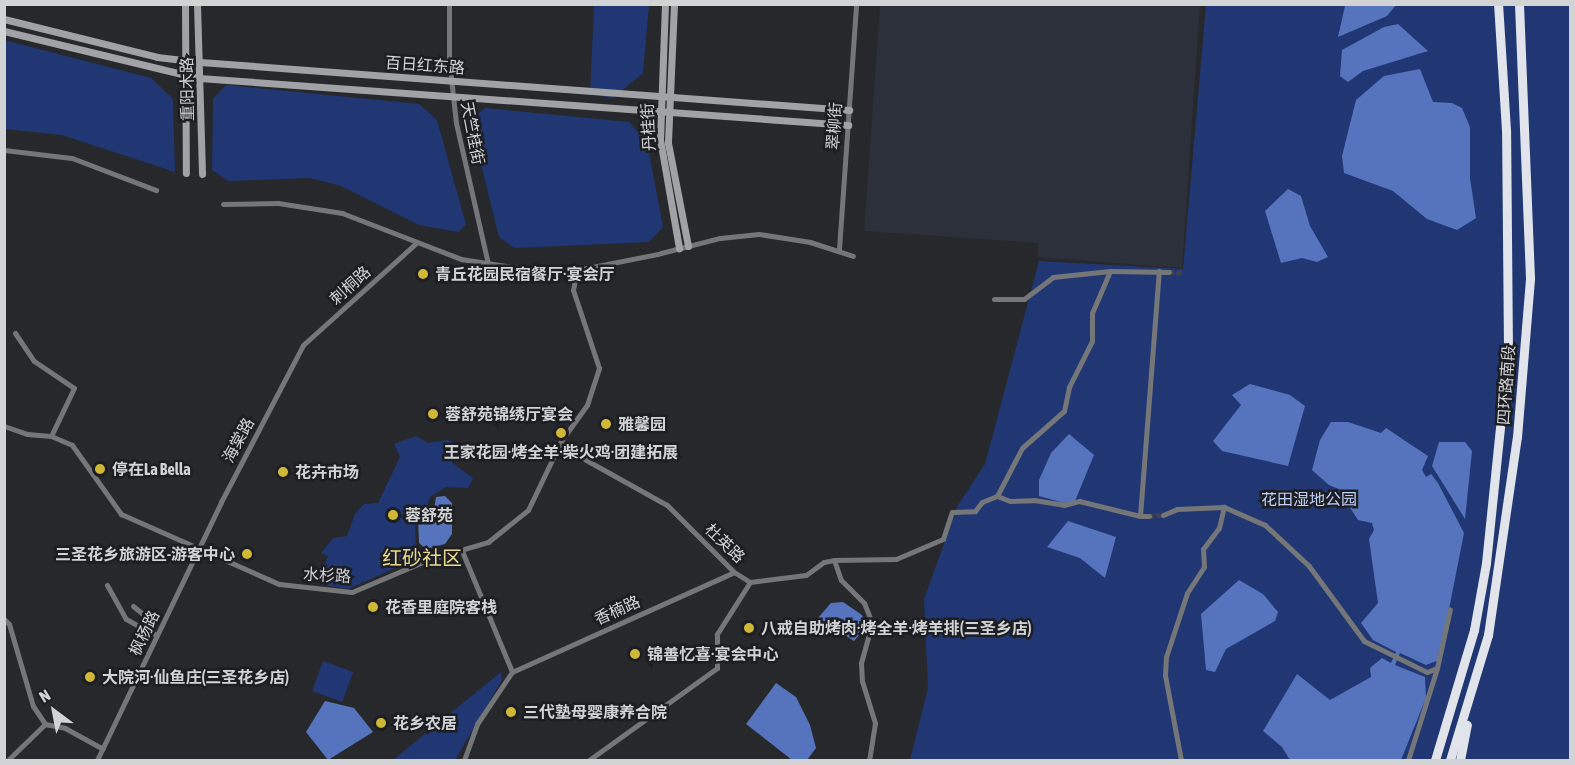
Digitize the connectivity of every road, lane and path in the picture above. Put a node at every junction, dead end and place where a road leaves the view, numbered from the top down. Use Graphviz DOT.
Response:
graph roads {
  1 [pos="185,4"];
  2 [pos="197,4"];
  3 [pos="449,4"];
  4 [pos="665,4"];
  5 [pos="674,4"];
  6 [pos="856,4"];
  7 [pos="1498,4"];
  8 [pos="1518,4"];
  9 [pos="4,18"];
  10 [pos="4,31"];
  11 [pos="187,61"];
  12 [pos="200,63"];
  13 [pos="187,75"];
  14 [pos="199,78"];
  15 [pos="451,81"];
  16 [pos="660,96"];
  17 [pos="668,96"];
  18 [pos="453,97"];
  19 [pos="658,110"];
  20 [pos="849,110"];
  21 [pos="667,111"];
  22 [pos="848,125"];
  23 [pos="4,150"];
  24 [pos="186,173"];
  25 [pos="202,174"];
  26 [pos="156,190"];
  27 [pos="223,204"];
  28 [pos="415,244"];
  29 [pos="688,246"];
  30 [pos="679,248"];
  31 [pos="839,249"];
  32 [pos="853,256"];
  33 [pos="488,264"];
  34 [pos="577,270"];
  35 [pos="1159,271"];
  36 [pos="1110,272"];
  37 [pos="1170,272"];
  38 [pos="994,299"];
  39 [pos="15,333"];
  40 [pos="303,345"];
  41 [pos="4,426"];
  42 [pos="51,436"];
  43 [pos="561,441"];
  44 [pos="997,496"];
  45 [pos="1224,507"];
  46 [pos="1163,515"];
  47 [pos="1140,516"];
  48 [pos="1149,516"];
  49 [pos="199,549"];
  50 [pos="462,551"];
  51 [pos="834,560"];
  52 [pos="734,572"];
  53 [pos="750,582"];
  54 [pos="107,585"];
  55 [pos="133,606"];
  56 [pos="1450,609"];
  57 [pos="4,619"];
  58 [pos="144,629"];
  59 [pos="158,635"];
  60 [pos="1437,668"];
  61 [pos="512,672"];
  62 [pos="1474,688"];
  63 [pos="1457,691"];
  64 [pos="45,724"];
  65 [pos="103,749"];
  66 [pos="8,760"];
  67 [pos="98,760"];
  68 [pos="464,760"];
  69 [pos="589,760"];
  70 [pos="869,760"];
  71 [pos="1181,760"];
  72 [pos="1408,760"];
  73 [pos="1428,760"];
  74 [pos="1435,760"];
  75 [pos="1450,760"];
  76 [pos="1460,760"];
  1 -- 11 [label="street, 重阳木路"];
  2 -- 12 [label="street, 重阳木路"];
  3 -- 15 [label="street, 天竺桂街"];
  4 -- 16 [label="street, 丹桂街"];
  5 -- 17 [label="street, 丹桂街"];
  6 -- 20 [label="street, 翠柳街"];
  7 -- 63 [label="highway, 四环路南段"];
  8 -- 62 [label="highway, 四环路南段"];
  9 -- 11 [label="street, 百日红东路"];
  10 -- 13 [label="street, 百日红东路"];
  11 -- 12 [label="street, 百日红东路"];
  11 -- 13 [label="street, 重阳木路"];
  12 -- 14 [label="street, 重阳木路"];
  12 -- 15 [label="street, 百日红东路"];
  13 -- 14 [label="street, 百日红东路"];
  13 -- 24 [label="street, 重阳木路"];
  14 -- 18 [label="street, 百日红东路"];
  14 -- 25 [label="street, 重阳木路"];
  15 -- 16 [label="street, 百日红东路"];
  15 -- 18 [label="street, 天竺桂街"];
  16 -- 17 [label="street, 百日红东路"];
  16 -- 19 [label="street, 丹桂街"];
  17 -- 20 [label="street, 百日红东路"];
  17 -- 21 [label="street, 丹桂街"];
  18 -- 19 [label="street, 百日红东路"];
  18 -- 33 [label="street, 天竺桂街"];
  19 -- 21 [label="street, 百日红东路"];
  19 -- 30 [label="street, 丹桂街"];
  20 -- 22 [label="street, 翠柳街"];
  21 -- 22 [label="street, 百日红东路"];
  21 -- 29 [label="street, 丹桂街"];
  22 -- 31 [label="street, 翠柳街"];
  23 -- 26 [label="street"];
  27 -- 28 [label="street"];
  28 -- 33 [label="street"];
  28 -- 40 [label="street, 刺桐路"];
  29 -- 30 [label="street"];
  29 -- 31 [label="street"];
  30 -- 34 [label="street"];
  31 -- 32 [label="street"];
  33 -- 34 [label="street"];
  34 -- 43 [label="street, 水杉路"];
  35 -- 36 [label="street"];
  35 -- 37 [label="street"];
  35 -- 47 [label="street"];
  36 -- 38 [label="street"];
  36 -- 44 [label="street"];
  39 -- 42 [label="street"];
  40 -- 49 [label="street, 海棠路"];
  41 -- 42 [label="street, 水杉路"];
  42 -- 49 [label="street, 水杉路"];
  43 -- 50 [label="street, 水杉路"];
  43 -- 52 [label="street, 杜英路"];
  44 -- 47 [label="street"];
  44 -- 51 [label="street"];
  45 -- 46 [label="street"];
  45 -- 60 [label="street"];
  45 -- 71 [label="street"];
  47 -- 48 [label="street"];
  49 -- 50 [label="street, 水杉路"];
  49 -- 59 [label="street, 枫杨路"];
  50 -- 61 [label="street"];
  51 -- 53 [label="street"];
  51 -- 70 [label="street"];
  52 -- 53 [label="street, 杜英路"];
  52 -- 61 [label="street, 香楠路"];
  53 -- 69 [label="street, 杜英路"];
  54 -- 58 [label="street"];
  55 -- 58 [label="street"];
  56 -- 60 [label="street"];
  57 -- 64 [label="street"];
  58 -- 59 [label="street"];
  59 -- 65 [label="street, 枫杨路"];
  60 -- 72 [label="street"];
  61 -- 68 [label="street"];
  62 -- 75 [label="highway, 四环路南段"];
  62 -- 76 [label="highway"];
  63 -- 73 [label="highway"];
  63 -- 74 [label="highway, 四环路南段"];
  64 -- 65 [label="street"];
  64 -- 66 [label="street"];
  65 -- 67 [label="street, 枫杨路"];
}
